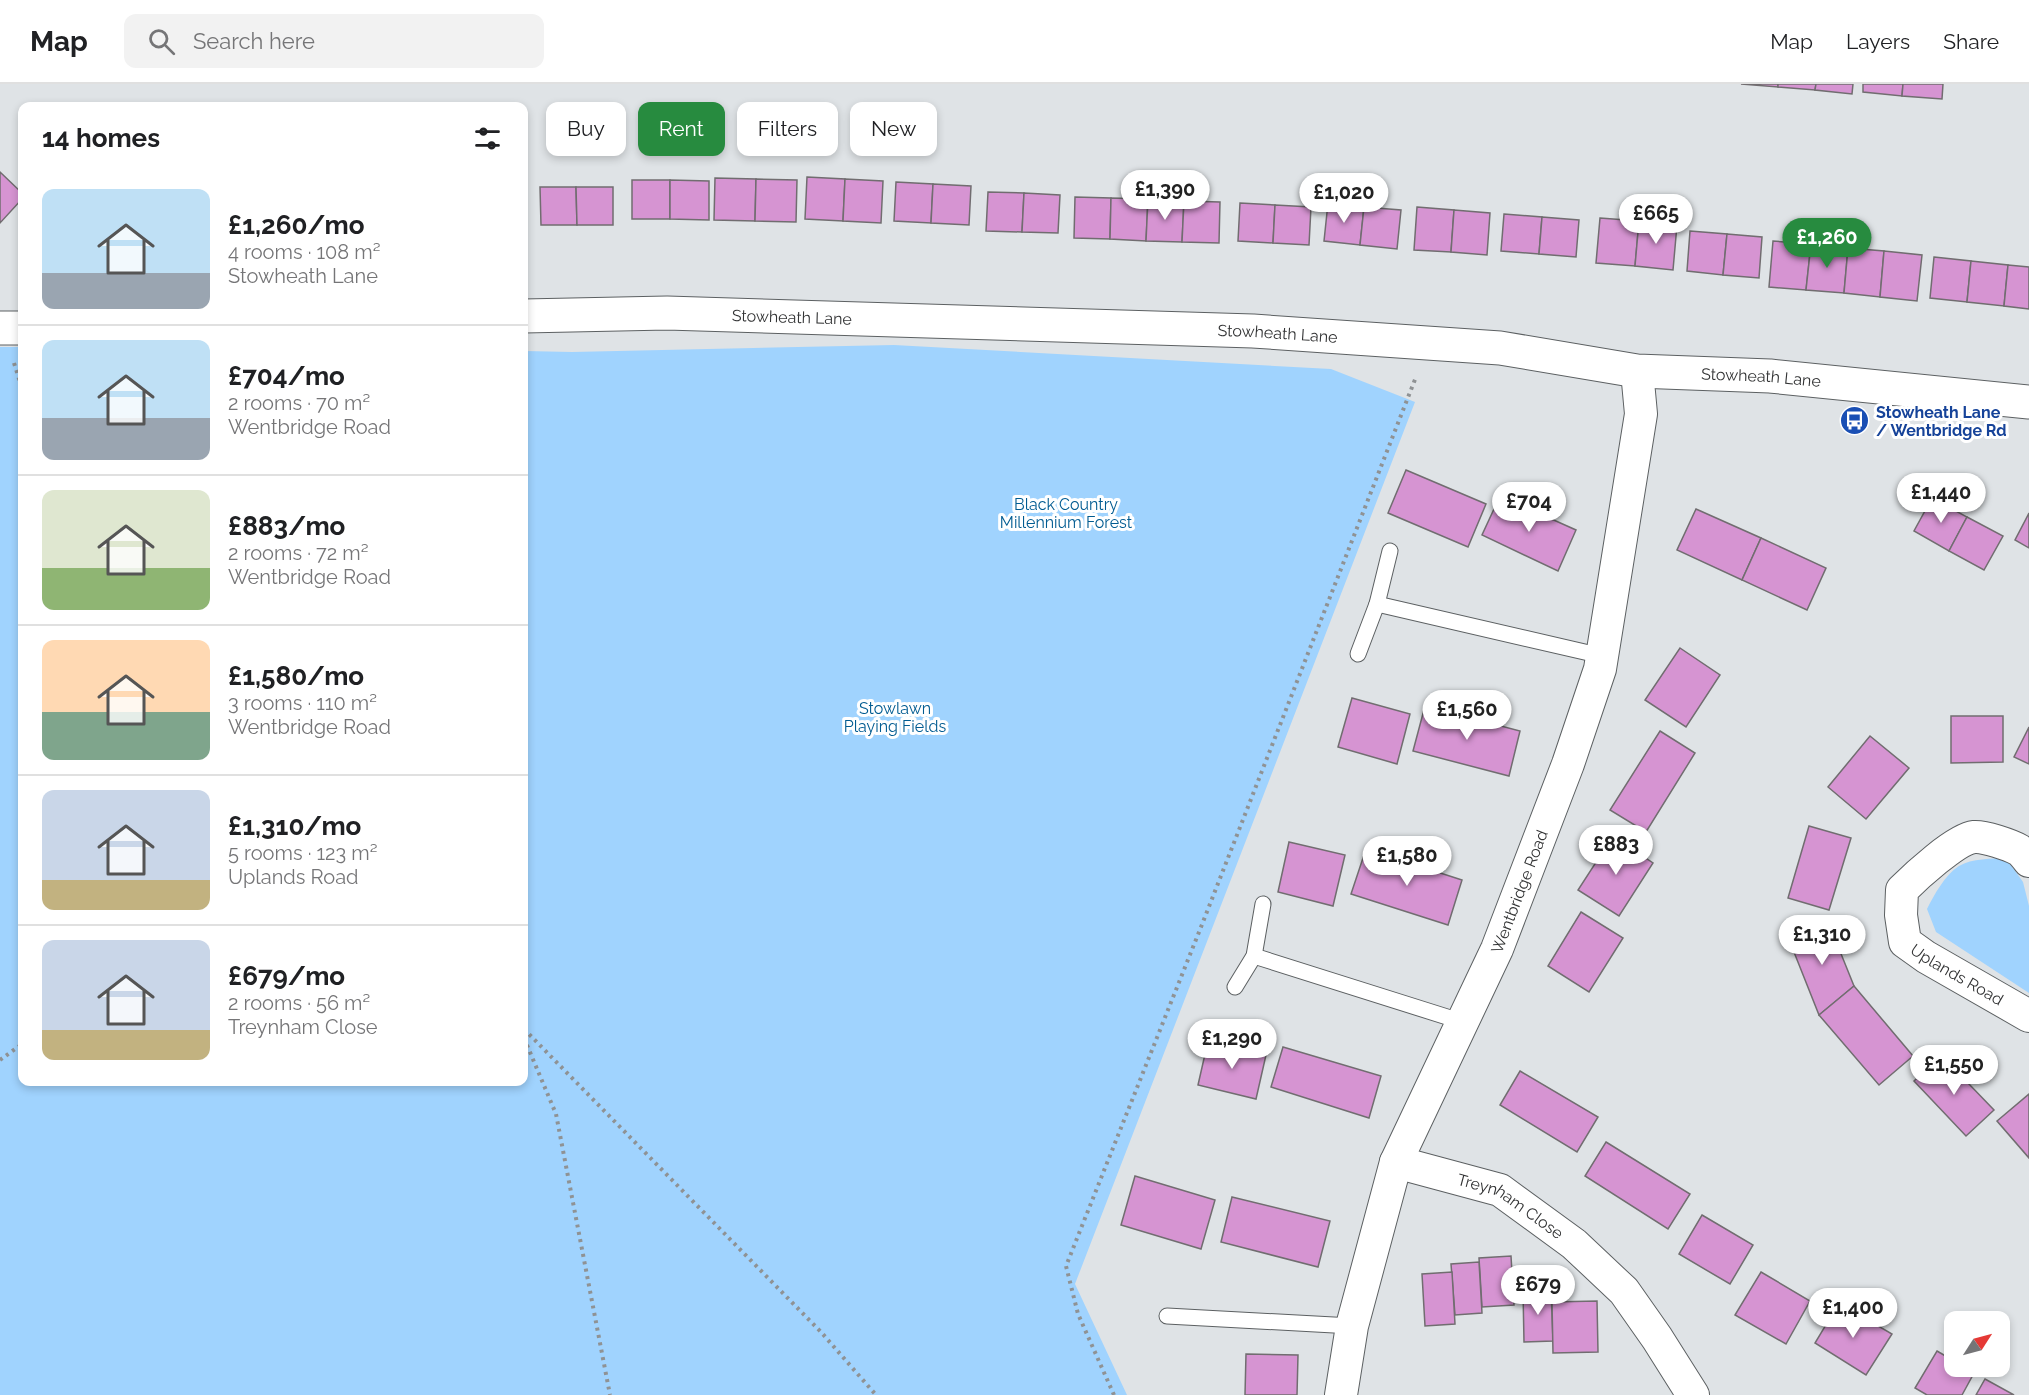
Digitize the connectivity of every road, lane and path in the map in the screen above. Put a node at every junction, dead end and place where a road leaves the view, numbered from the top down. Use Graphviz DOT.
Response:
graph roads {
  1 [pos="528,316"];
  2 [pos="0,328"];
  3 [pos="18,328"];
  4 [pos="1429,343"];
  5 [pos="1637,371"];
  6 [pos="2029,402"];
  7 [pos="1390,551"];
  8 [pos="1377,604"];
  9 [pos="1358,654"];
  10 [pos="1602,656"];
  11 [pos="2029,861"];
  12 [pos="1263,904"];
  13 [pos="1254,956"];
  14 [pos="1235,987"];
  15 [pos="2029,1016"];
  16 [pos="1462,1022"];
  17 [pos="528,1033"];
  18 [pos="18,1047"];
  19 [pos="528,1048"];
  20 [pos="0,1060"];
  21 [pos="1396,1162"];
  22 [pos="1167,1316"];
  23 [pos="1352,1326"];
  24 [pos="610,1395"];
  25 [pos="876,1395"];
  26 [pos="1114,1395"];
  27 [pos="1341,1395"];
  28 [pos="1693,1395"];
  1 -- 4 [label="street, Stowheath Lane"];
  2 -- 3 [label="street"];
  4 -- 5 [label="street, Stowheath Lane"];
  4 -- 26 [label="path"];
  5 -- 6 [label="street, Stowheath Lane"];
  5 -- 10 [label="street, Wentbridge Road"];
  7 -- 8 [label="lane"];
  8 -- 9 [label="lane"];
  8 -- 10 [label="lane"];
  10 -- 16 [label="street, Wentbridge Road"];
  11 -- 15 [label="street, Uplands Road"];
  12 -- 13 [label="lane"];
  13 -- 14 [label="lane"];
  13 -- 16 [label="lane"];
  16 -- 21 [label="street, Wentbridge Road"];
  17 -- 25 [label="path"];
  18 -- 20 [label="path"];
  19 -- 24 [label="path"];
  21 -- 23 [label="street, Wentbridge Road"];
  21 -- 28 [label="street, Treynham Close"];
  22 -- 23 [label="lane"];
  23 -- 27 [label="street, Wentbridge Road"];
}
